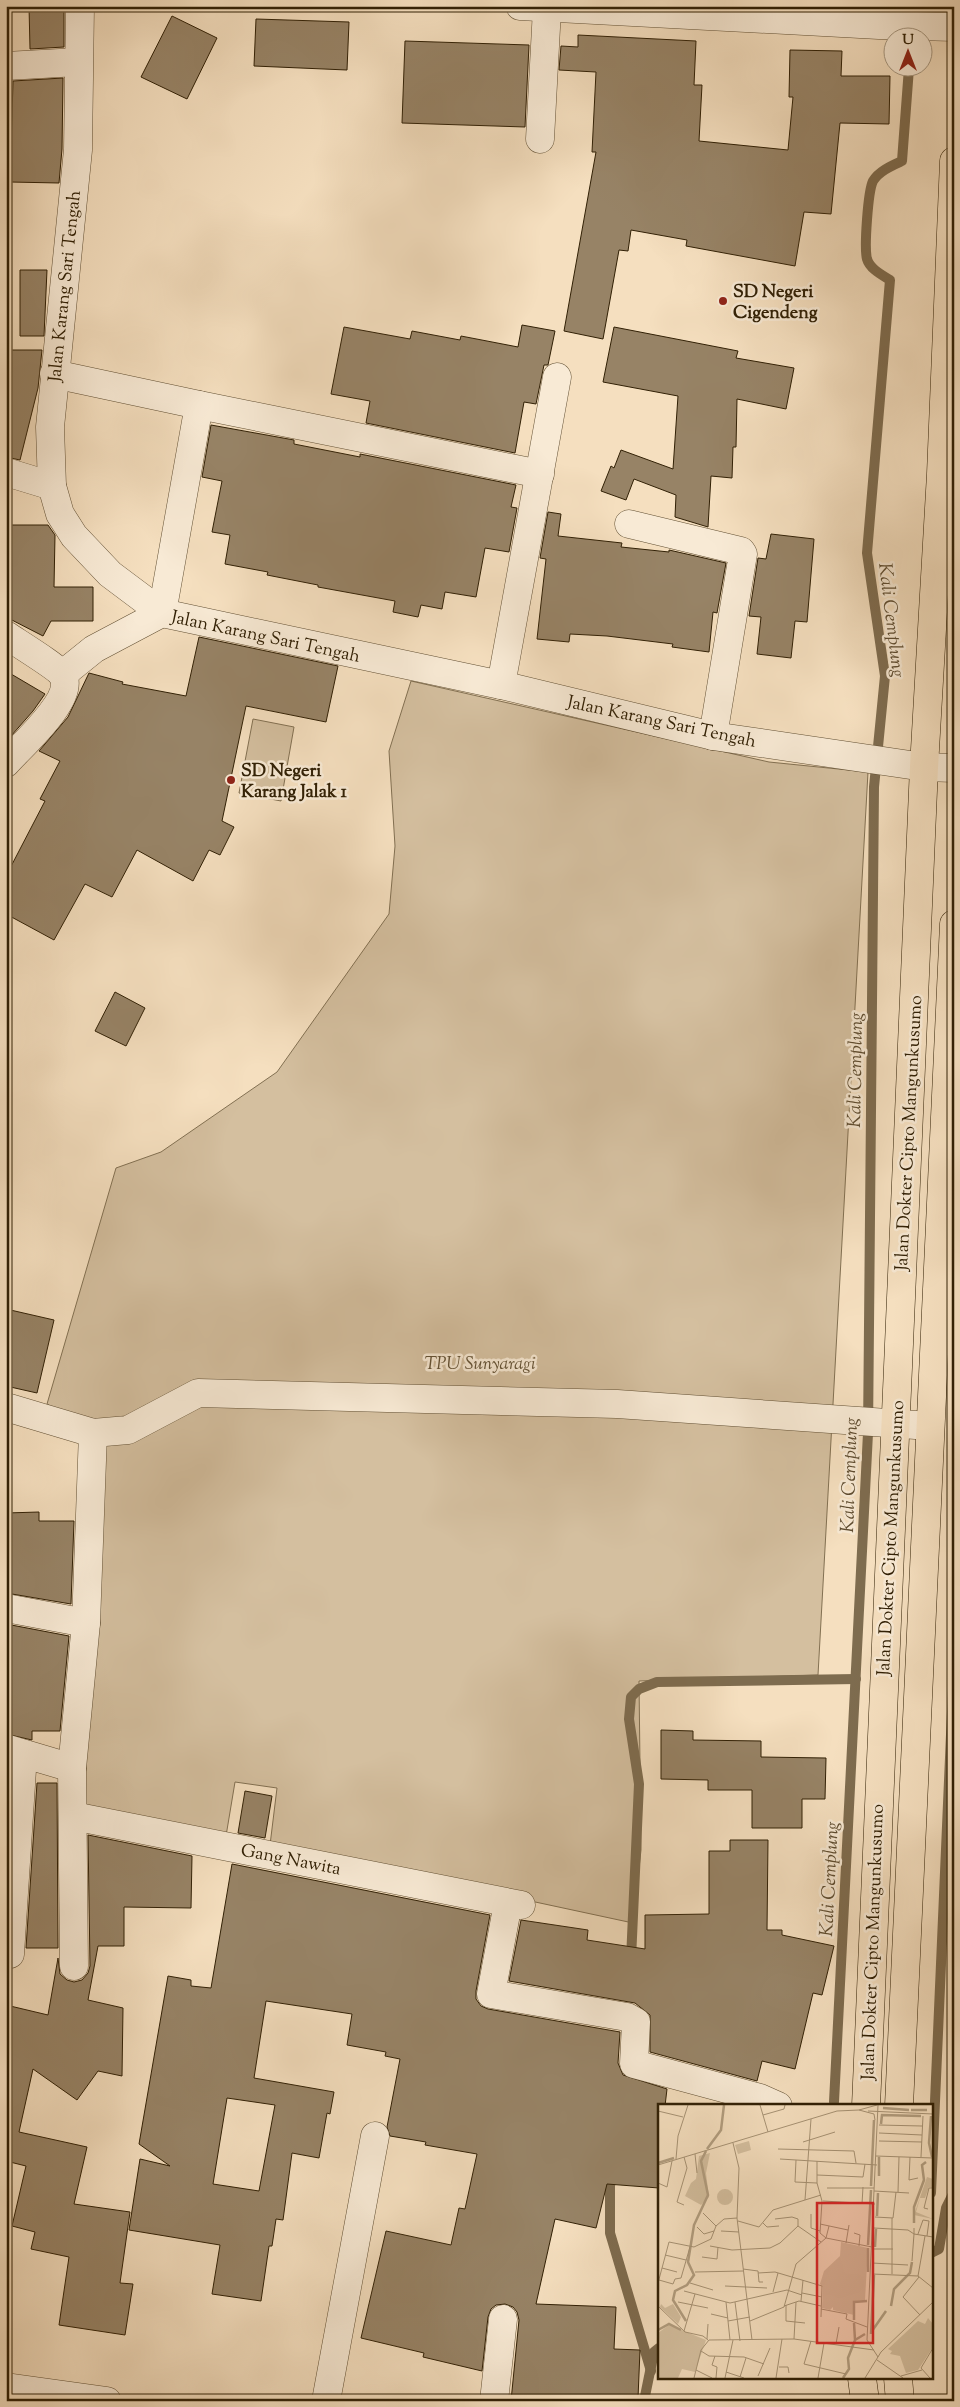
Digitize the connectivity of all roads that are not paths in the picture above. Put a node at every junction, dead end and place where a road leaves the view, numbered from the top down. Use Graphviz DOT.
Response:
graph roads {
  1 [pos="80,6"];
  2 [pos="520,6"];
  3 [pos="548,9"];
  4 [pos="771,13"];
  5 [pos="950,27"];
  6 [pos="78,62"];
  7 [pos="6,66"];
  8 [pos="540,139"];
  9 [pos="954,161"];
  10 [pos="54,374"];
  11 [pos="557,377"];
  12 [pos="199,405"];
  13 [pos="6,472"];
  14 [pos="540,474"];
  15 [pos="52,486"];
  16 [pos="629,524"];
  17 [pos="162,614"];
  18 [pos="6,635"];
  19 [pos="63,674"];
  20 [pos="500,686"];
  21 [pos="713,736"];
  22 [pos="6,762"];
  23 [pos="924,767"];
  24 [pos="954,768"];
  25 [pos="954,924"];
  26 [pos="951,1040"];
  27 [pos="947,1217"];
  28 [pos="6,1407"];
  29 [pos="875,1422"];
  30 [pos="930,1426"];
  31 [pos="93,1433"];
  32 [pos="6,1608"];
  33 [pos="86,1623"];
  34 [pos="15,1751"];
  35 [pos="72,1768"];
  36 [pos="73,1816"];
  37 [pos="10,1954"];
  38 [pos="74,1966"];
  39 [pos="774,2104"];
  40 [pos="866,2104"];
  41 [pos="899,2104"];
  42 [pos="375,2136"];
  43 [pos="503,2319"];
  44 [pos="862,2380"];
  45 [pos="898,2380"];
  46 [pos="6,2387"];
  47 [pos="899,2400"];
  48 [pos="107,2401"];
  49 [pos="326,2401"];
  50 [pos="494,2401"];
  51 [pos="865,2401"];
  52 [pos="895,2401"];
  1 -- 6 [label="street, Jalan Karang Sari Tengah"];
  2 -- 3 [label="street"];
  3 -- 4 [label="street"];
  3 -- 8 [label="street"];
  4 -- 5 [label="street"];
  6 -- 7 [label="street"];
  6 -- 10 [label="street, Jalan Karang Sari Tengah"];
  9 -- 23 [label="main road, Jalan Dokter Cipto Mangunkusumo"];
  10 -- 12 [label="street"];
  10 -- 15 [label="street, Jalan Karang Sari Tengah"];
  11 -- 14 [label="street"];
  12 -- 14 [label="street"];
  12 -- 17 [label="street"];
  13 -- 15 [label="street"];
  14 -- 20 [label="street"];
  15 -- 17 [label="street, Jalan Karang Sari Tengah"];
  16 -- 21 [label="street"];
  17 -- 19 [label="street"];
  17 -- 20 [label="street, Jalan Karang Sari Tengah"];
  18 -- 19 [label="street"];
  19 -- 22 [label="street"];
  20 -- 21 [label="street, Jalan Karang Sari Tengah"];
  21 -- 23 [label="street, Jalan Karang Sari Tengah"];
  23 -- 24 [label="street, Jalan Karang Sari Tengah"];
  23 -- 29 [label="main road, Jalan Dokter Cipto Mangunkusumo"];
  25 -- 26 [label="main road, Jalan Dokter Cipto Mangunkusumo"];
  26 -- 27 [label="main road, Jalan Dokter Cipto Mangunkusumo"];
  27 -- 30 [label="main road, Jalan Dokter Cipto Mangunkusumo"];
  28 -- 31 [label="street"];
  29 -- 30 [label="street"];
  29 -- 31 [label="street"];
  29 -- 40 [label="main road, Jalan Dokter Cipto Mangunkusumo"];
  30 -- 41 [label="main road, Jalan Dokter Cipto Mangunkusumo"];
  31 -- 33 [label="street"];
  32 -- 33 [label="street"];
  33 -- 35 [label="street"];
  34 -- 35 [label="street"];
  34 -- 37 [label="street"];
  35 -- 36 [label="street"];
  36 -- 38 [label="street"];
  36 -- 39 [label="street, Gang Nawita"];
  42 -- 49 [label="street"];
  43 -- 50 [label="street"];
  44 -- 51 [label="main road"];
  45 -- 47 [label="main road"];
  46 -- 48 [label="street"];
  47 -- 52 [label="street"];
}
